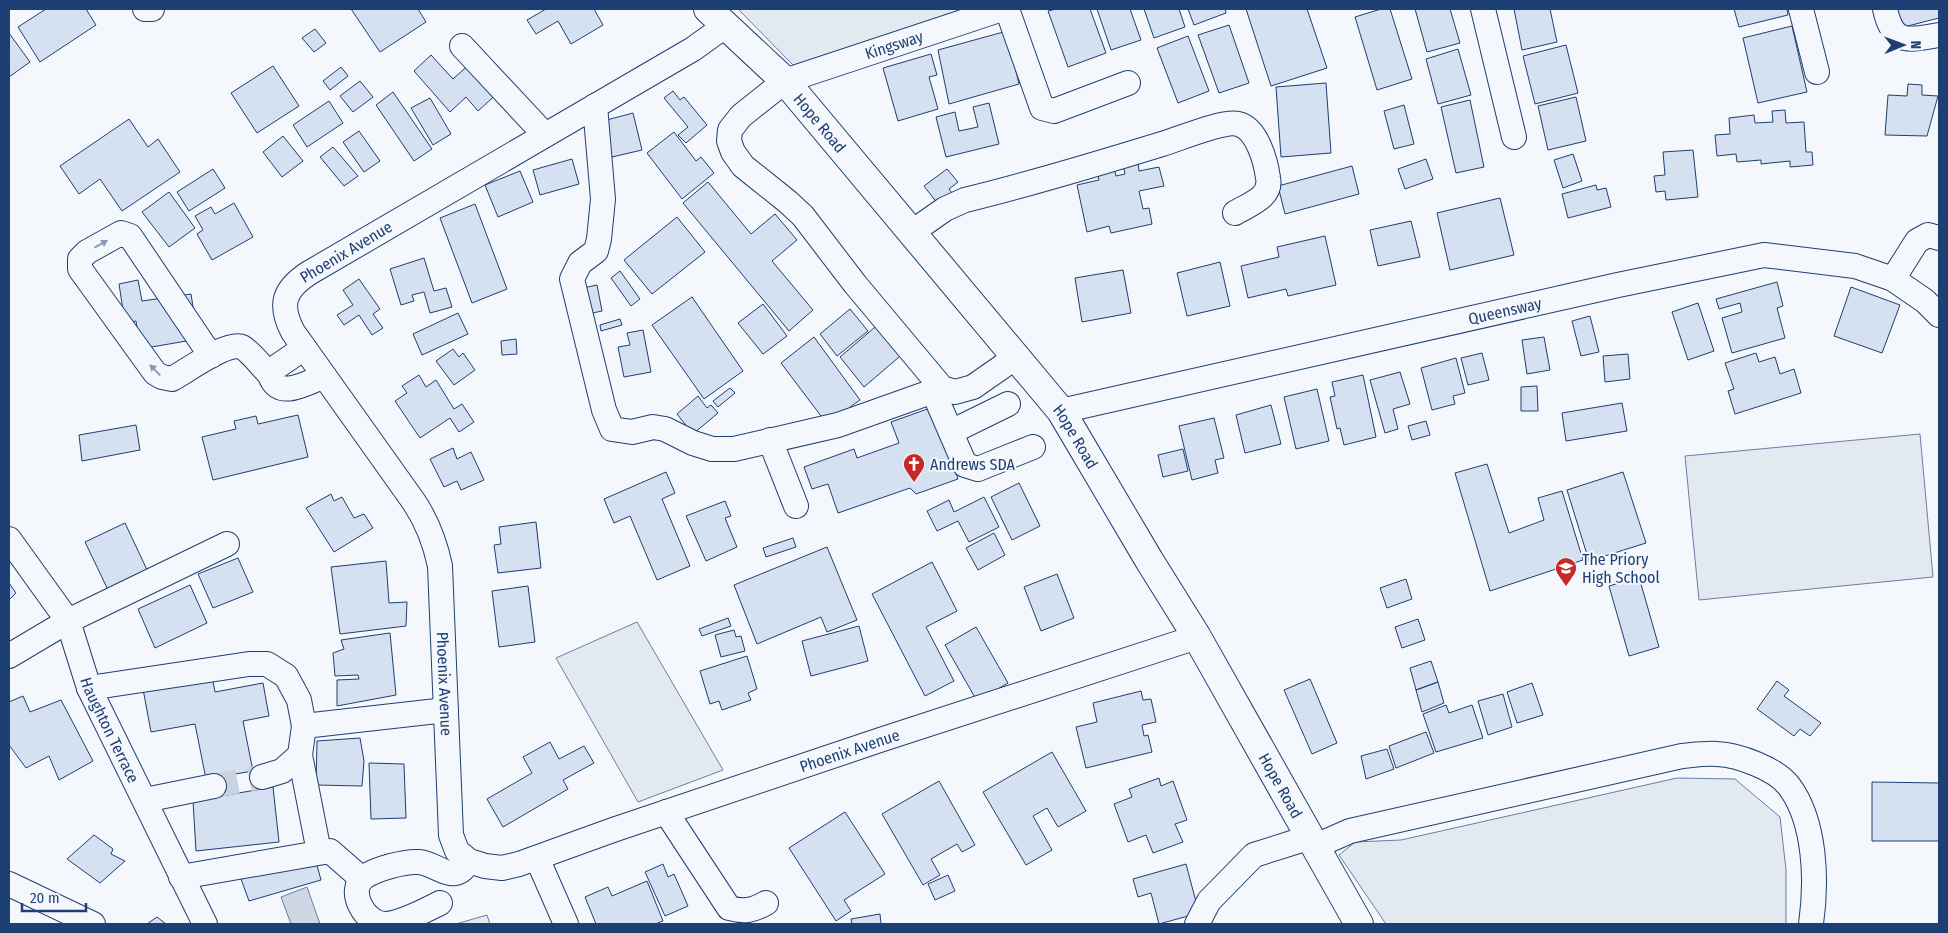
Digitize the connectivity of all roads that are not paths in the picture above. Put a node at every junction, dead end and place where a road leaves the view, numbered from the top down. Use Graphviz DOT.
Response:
graph roads {
  1 [pos="145,9"];
  2 [pos="152,9"];
  3 [pos="1002,9"];
  4 [pos="1007,9"];
  5 [pos="1483,9"];
  6 [pos="1801,9"];
  7 [pos="1884,9"];
  8 [pos="716,17"];
  9 [pos="1939,35"];
  10 [pos="462,46"];
  11 [pos="1817,72"];
  12 [pos="785,81"];
  13 [pos="1128,83"];
  14 [pos="595,106"];
  15 [pos="545,135"];
  16 [pos="1514,137"];
  17 [pos="1235,213"];
  18 [pos="912,232"];
  19 [pos="1939,238"];
  20 [pos="1893,279"];
  21 [pos="1939,315"];
  22 [pos="304,348"];
  23 [pos="212,356"];
  24 [pos="1016,357"];
  25 [pos="270,375"];
  26 [pos="324,376"];
  27 [pos="937,389"];
  28 [pos="1008,404"];
  29 [pos="1062,411"];
  30 [pos="951,432"];
  31 [pos="770,440"];
  32 [pos="1033,447"];
  33 [pos="796,506"];
  34 [pos="9,539"];
  35 [pos="227,544"];
  36 [pos="68,621"];
  37 [pos="1197,636"];
  38 [pos="9,656"];
  39 [pos="89,688"];
  40 [pos="446,710"];
  41 [pos="304,726"];
  42 [pos="300,755"];
  43 [pos="262,777"];
  44 [pos="214,786"];
  45 [pos="144,800"];
  46 [pos="666,812"];
  47 [pos="1314,842"];
  48 [pos="319,852"];
  49 [pos="537,858"];
  50 [pos="469,861"];
  51 [pos="182,877"];
  52 [pos="362,878"];
  53 [pos="9,884"];
  54 [pos="440,903"];
  55 [pos="766,904"];
  56 [pos="93,924"];
  57 [pos="205,924"];
  58 [pos="566,924"];
  59 [pos="1197,924"];
  60 [pos="1359,924"];
  61 [pos="1811,924"];
  1 -- 2 [label="street"];
  3 -- 12 [label="street, Kingsway"];
  4 -- 13 [label="street"];
  5 -- 16 [label="street"];
  6 -- 11 [label="street"];
  7 -- 9 [label="street"];
  8 -- 12 [label="main road, Hope Road"];
  8 -- 14 [label="street, Phoenix Avenue"];
  10 -- 15 [label="street"];
  12 -- 18 [label="main road, Hope Road"];
  12 -- 27 [label="street"];
  14 -- 15 [label="street, Phoenix Avenue"];
  14 -- 31 [label="street"];
  15 -- 22 [label="street, Phoenix Avenue"];
  17 -- 18 [label="street"];
  18 -- 24 [label="main road, Hope Road"];
  19 -- 20 [label="street"];
  20 -- 21 [label="street, Queensway"];
  20 -- 29 [label="street, Queensway"];
  22 -- 25 [label="street"];
  22 -- 26 [label="street, Phoenix Avenue"];
  23 -- 23 [label="street, one-way"];
  23 -- 25 [label="street"];
  24 -- 27 [label="street"];
  24 -- 29 [label="main road, Hope Road"];
  25 -- 26 [label="street"];
  26 -- 40 [label="street, Phoenix Avenue"];
  27 -- 30 [label="street"];
  27 -- 31 [label="street"];
  28 -- 30 [label="street"];
  29 -- 37 [label="main road, Hope Road"];
  30 -- 32 [label="street"];
  31 -- 33 [label="street"];
  34 -- 36 [label="street, Haughton Terrace"];
  35 -- 36 [label="street"];
  36 -- 38 [label="street"];
  36 -- 39 [label="street, Haughton Terrace"];
  37 -- 46 [label="street, Phoenix Avenue"];
  37 -- 47 [label="main road, Hope Road"];
  39 -- 41 [label="street"];
  39 -- 45 [label="street, Haughton Terrace"];
  40 -- 41 [label="street"];
  40 -- 50 [label="street, Phoenix Avenue"];
  41 -- 42 [label="street"];
  42 -- 43 [label="street"];
  42 -- 48 [label="street"];
  44 -- 45 [label="street"];
  45 -- 51 [label="street, Haughton Terrace"];
  46 -- 49 [label="street, Phoenix Avenue"];
  46 -- 55 [label="street"];
  47 -- 59 [label="street"];
  47 -- 60 [label="main road, Hope Road"];
  47 -- 61 [label="street"];
  48 -- 51 [label="street"];
  48 -- 52 [label="street"];
  49 -- 50 [label="street, Phoenix Avenue"];
  49 -- 58 [label="street"];
  50 -- 52 [label="street"];
  51 -- 57 [label="street, Haughton Terrace"];
  52 -- 54 [label="street"];
  53 -- 56 [label="street"];
}
